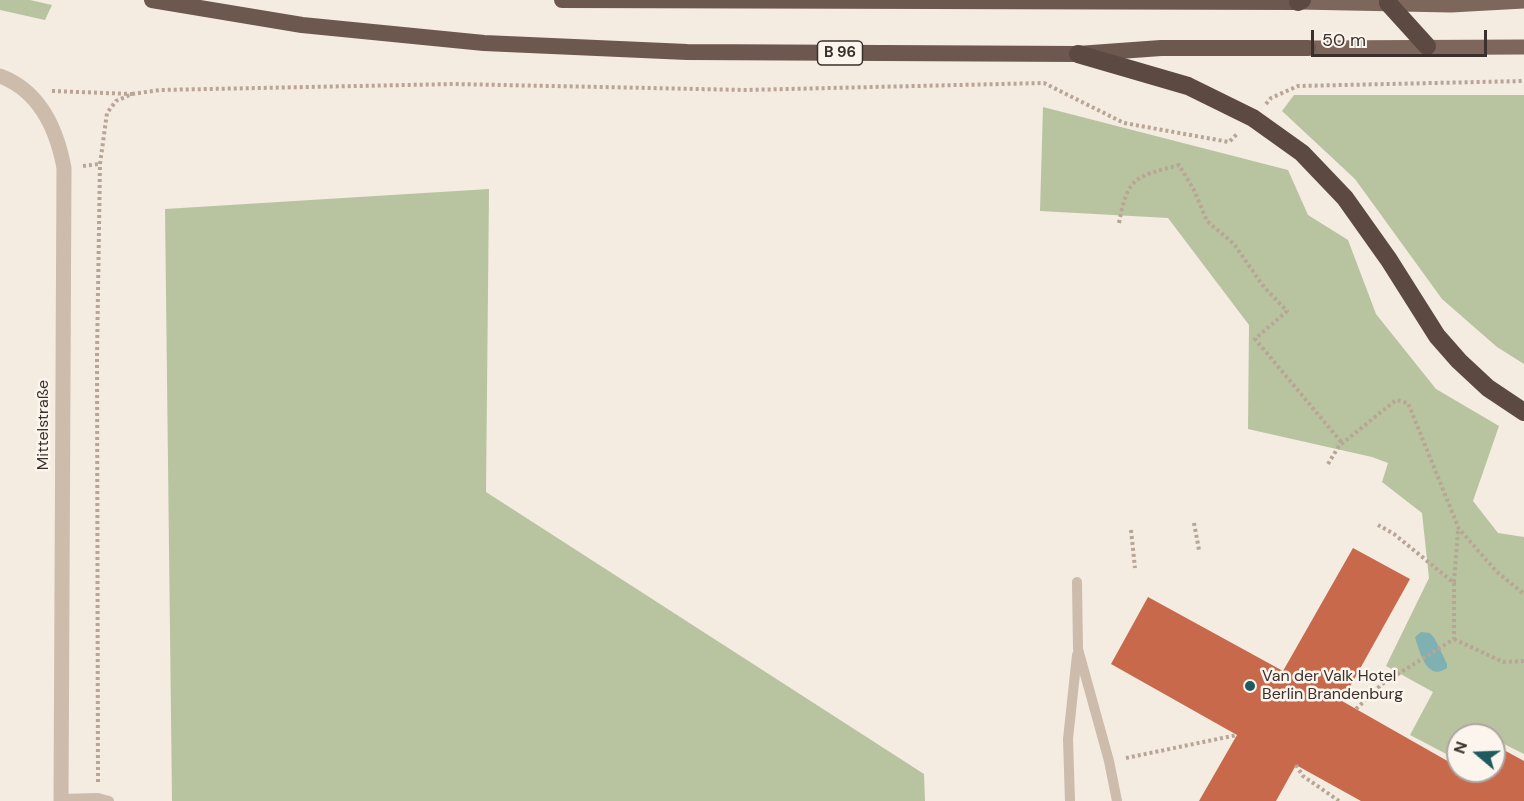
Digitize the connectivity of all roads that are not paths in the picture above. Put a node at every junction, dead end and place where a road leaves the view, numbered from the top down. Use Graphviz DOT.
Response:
graph roads {
  1 [pos="152,0"];
  2 [pos="562,0"];
  3 [pos="1300,1"];
  4 [pos="1524,1"];
  5 [pos="1388,2"];
  6 [pos="1427,46"];
  7 [pos="1524,47"];
  8 [pos="1308,48"];
  9 [pos="1078,54"];
  10 [pos="0,76"];
  11 [pos="1524,412"];
  12 [pos="1077,582"];
  13 [pos="1078,649"];
  14 [pos="61,800"];
  15 [pos="104,800"];
  16 [pos="1070,801"];
  17 [pos="1117,801"];
  1 -- 9 [label="highway, B 96"];
  2 -- 3 [label="highway"];
  3 -- 5 [label="main road"];
  4 -- 5 [label="main road"];
  5 -- 6 [label="highway"];
  6 -- 7 [label="main road, B 96"];
  6 -- 8 [label="main road, B 96"];
  8 -- 9 [label="highway, B 96"];
  9 -- 11 [label="highway"];
  10 -- 14 [label="street, Mittelstraße"];
  12 -- 13 [label="lane"];
  13 -- 16 [label="lane"];
  13 -- 17 [label="lane"];
  14 -- 15 [label="lane"];
}
